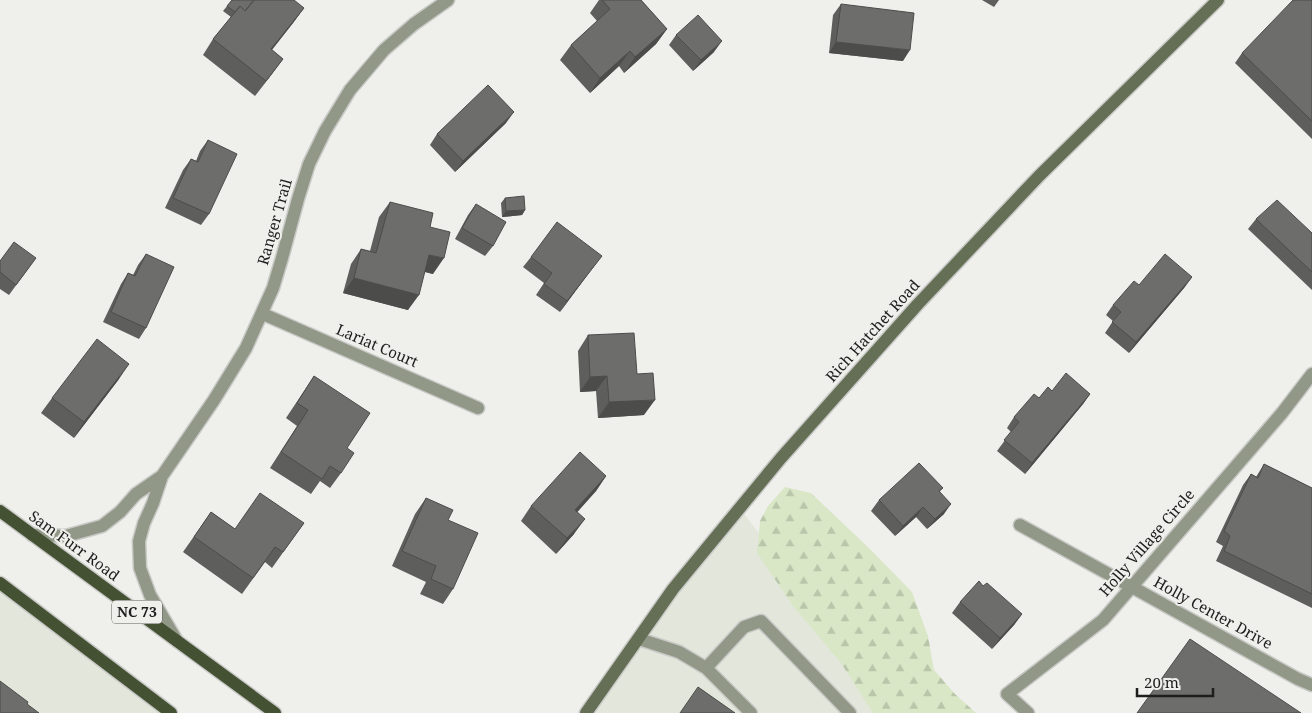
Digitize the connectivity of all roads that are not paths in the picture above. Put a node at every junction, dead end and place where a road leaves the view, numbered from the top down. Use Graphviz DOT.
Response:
graph roads {
  1 [pos="448,0"];
  2 [pos="1218,0"];
  3 [pos="262,314"];
  4 [pos="1312,374"];
  5 [pos="478,408"];
  6 [pos="162,476"];
  7 [pos="0,511"];
  8 [pos="1020,525"];
  9 [pos="32,535"];
  10 [pos="0,582"];
  11 [pos="1131,586"];
  12 [pos="639,639"];
  13 [pos="178,642"];
  14 [pos="706,668"];
  15 [pos="1312,684"];
  16 [pos="171,713"];
  17 [pos="274,713"];
  18 [pos="586,713"];
  19 [pos="752,713"];
  20 [pos="850,713"];
  21 [pos="1028,713"];
  1 -- 3 [label="street, Ranger Trail"];
  2 -- 12 [label="street, Rich Hatchet Road"];
  3 -- 5 [label="street, Lariat Court"];
  3 -- 6 [label="street, Ranger Trail"];
  4 -- 11 [label="street, Holly Village Circle"];
  6 -- 9 [label="street, Ranger Trail"];
  6 -- 13 [label="street, Ranger Trail"];
  7 -- 9 [label="main road, Sam Furr Road / NC 73"];
  8 -- 11 [label="street, Holly Center Drive"];
  9 -- 13 [label="main road, Sam Furr Road / NC 73"];
  10 -- 16 [label="main road"];
  11 -- 15 [label="street, Holly Center Drive"];
  11 -- 21 [label="street, Holly Village Circle"];
  12 -- 14 [label="street"];
  12 -- 18 [label="street, Rich Hatchet Road"];
  13 -- 17 [label="main road, Sam Furr Road / NC 73"];
  14 -- 19 [label="street"];
  14 -- 20 [label="street"];
}
